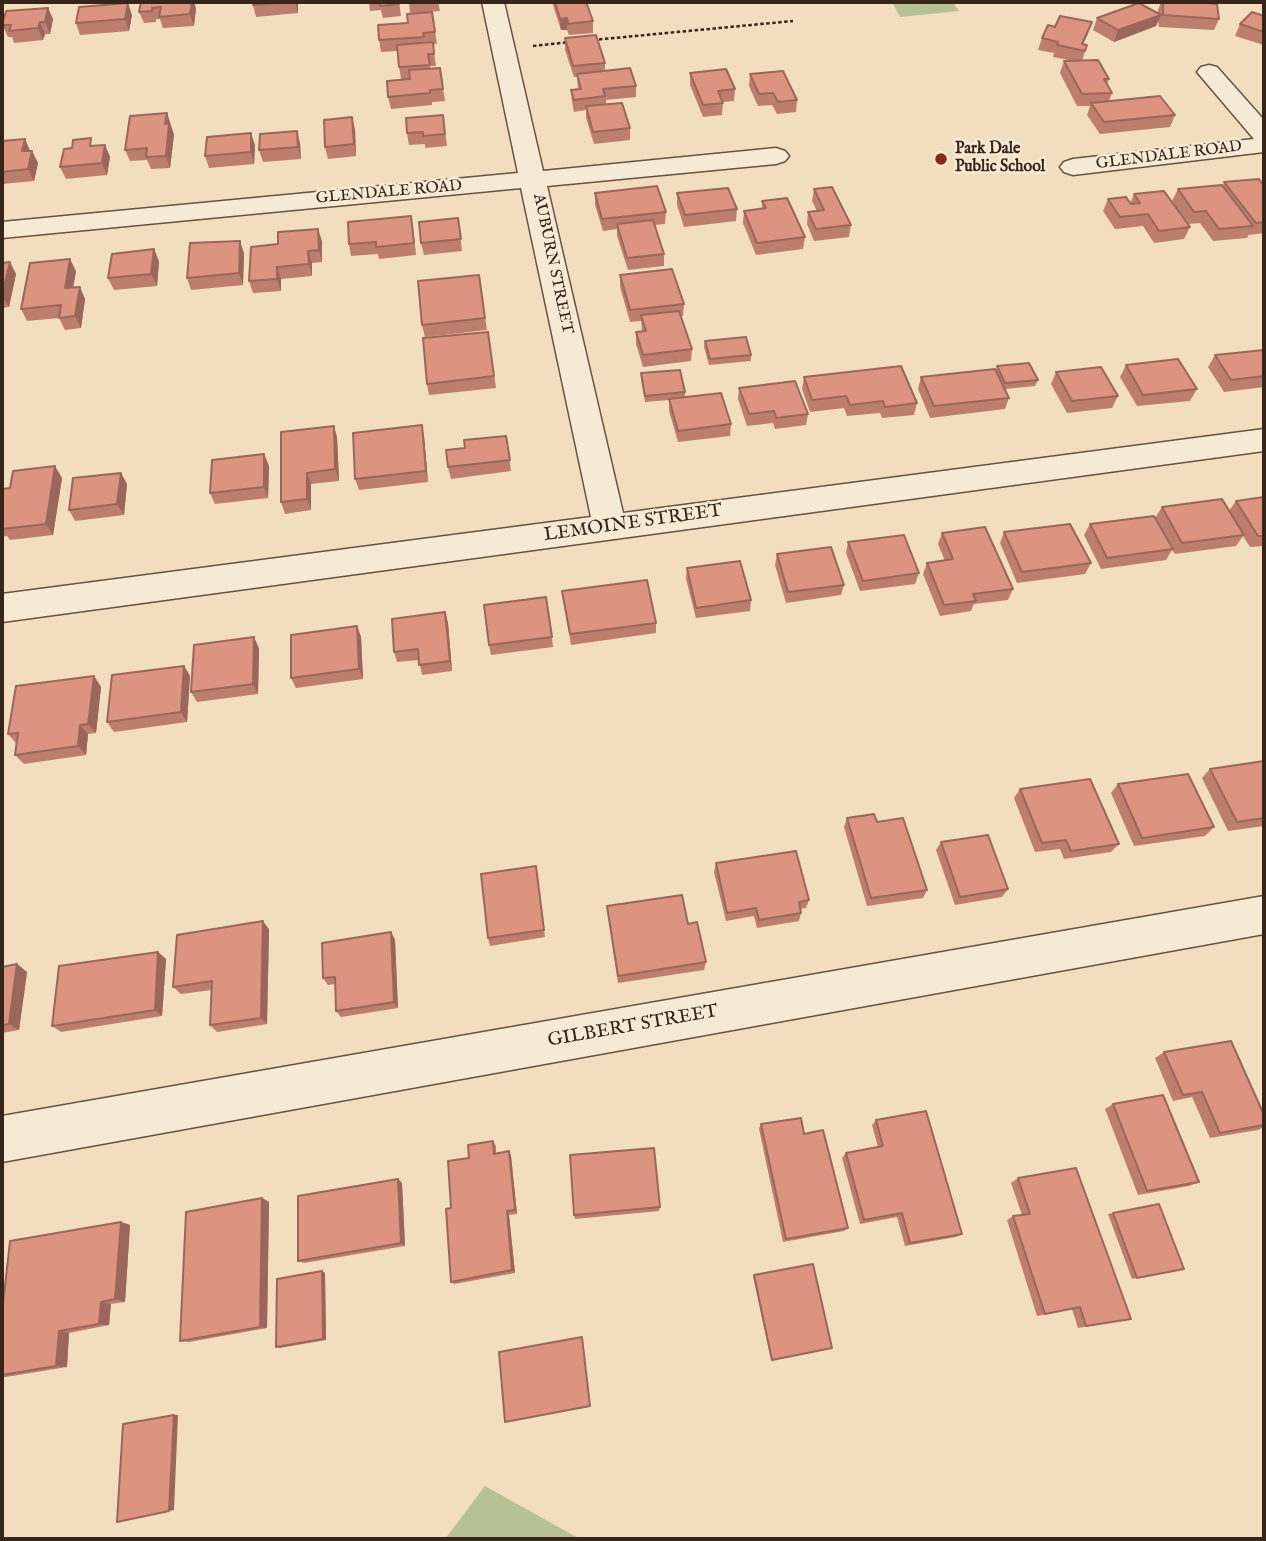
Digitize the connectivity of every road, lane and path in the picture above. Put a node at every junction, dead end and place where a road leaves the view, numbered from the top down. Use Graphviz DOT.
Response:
graph roads {
  1 [pos="493,2"];
  2 [pos="793,21"];
  3 [pos="592,40"];
  4 [pos="579,41"];
  5 [pos="526,46"];
  6 [pos="1209,72"];
  7 [pos="1264,135"];
  8 [pos="1264,145"];
  9 [pos="776,156"];
  10 [pos="1073,167"];
  11 [pos="533,180"];
  12 [pos="2,230"];
  13 [pos="1264,440"];
  14 [pos="610,527"];
  15 [pos="2,608"];
  16 [pos="1264,915"];
  17 [pos="2,1139"];
  1 -- 11 [label="street, AUBURN STREET"];
  2 -- 3 [label="path"];
  4 -- 5 [label="path"];
  6 -- 7 [label="street"];
  8 -- 10 [label="street, GLENDALE ROAD"];
  9 -- 11 [label="street, GLENDALE ROAD"];
  11 -- 12 [label="street, GLENDALE ROAD"];
  11 -- 14 [label="street, AUBURN STREET"];
  13 -- 14 [label="street, LEMOINE STREET"];
  14 -- 15 [label="street, LEMOINE STREET"];
  16 -- 17 [label="street, GILBERT STREET"];
}
